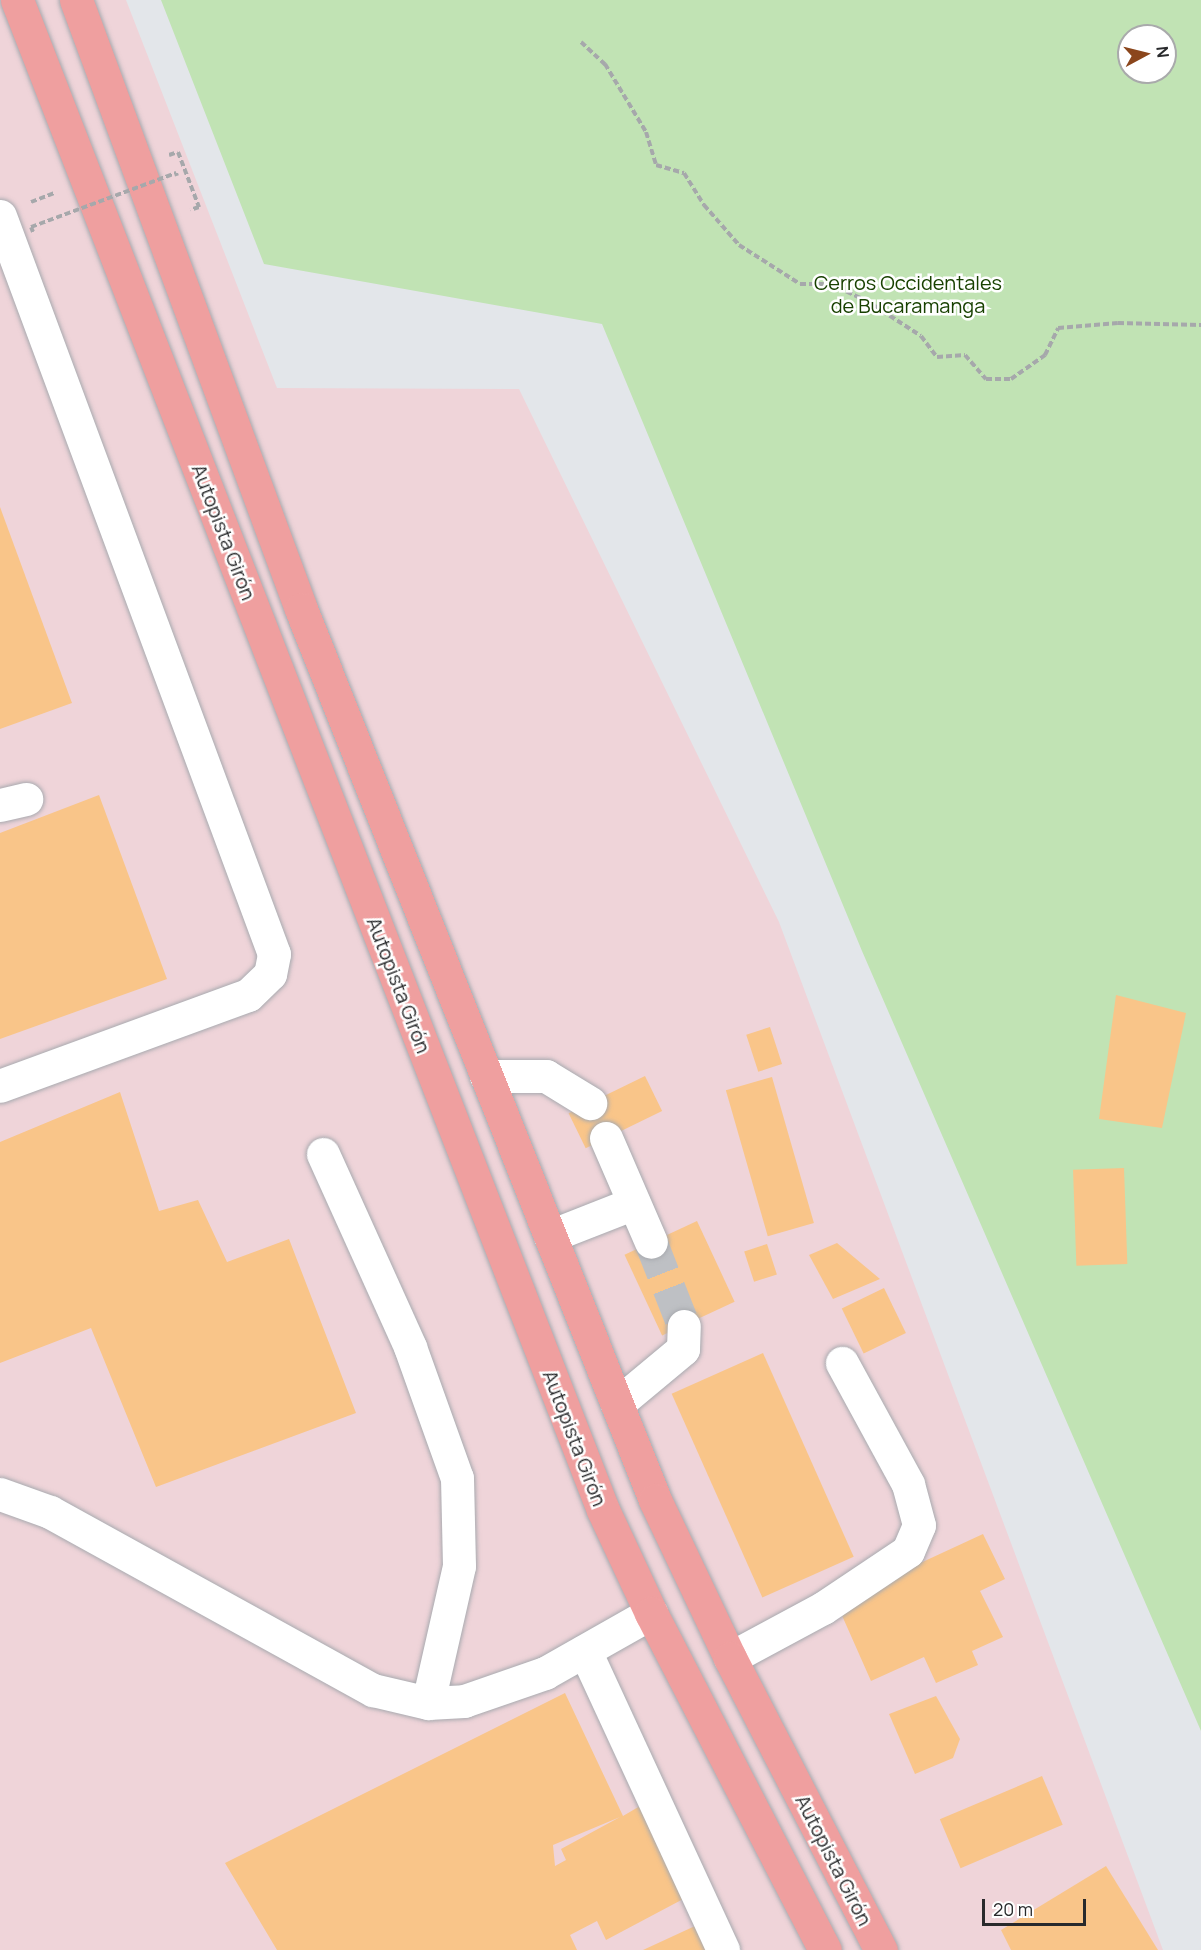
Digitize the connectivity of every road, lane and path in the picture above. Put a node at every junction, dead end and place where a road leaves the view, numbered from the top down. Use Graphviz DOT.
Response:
graph roads {
  1 [pos="17,0"];
  2 [pos="76,0"];
  3 [pos="581,42"];
  4 [pos="178,152"];
  5 [pos="180,185"];
  6 [pos="63,190"];
  7 [pos="187,202"];
  8 [pos="12,211"];
  9 [pos="33,232"];
  10 [pos="1201,325"];
  11 [pos="486,1076"];
  12 [pos="0,1086"];
  13 [pos="590,1102"];
  14 [pos="606,1138"];
  15 [pos="323,1154"];
  16 [pos="634,1203"];
  17 [pos="550,1236"];
  18 [pos="651,1242"];
  19 [pos="684,1326"];
  20 [pos="842,1363"];
  21 [pos="617,1404"];
  22 [pos="0,1494"];
  23 [pos="651,1613"];
  24 [pos="585,1651"];
  25 [pos="729,1658"];
  26 [pos="428,1703"];
  27 [pos="723,1950"];
  28 [pos="825,1950"];
  29 [pos="881,1950"];
  1 -- 23 [label="highway, Autopista Girón"];
  2 -- 11 [label="highway, Autopista Girón"];
  3 -- 10 [label="path"];
  4 -- 7 [label="path"];
  5 -- 9 [label="path, bridge"];
  6 -- 8 [label="path"];
  8 -- 12 [label="lane"];
  11 -- 13 [label="lane"];
  11 -- 17 [label="highway, Autopista Girón"];
  14 -- 16 [label="lane"];
  15 -- 26 [label="lane"];
  16 -- 17 [label="lane"];
  16 -- 18 [label="lane"];
  17 -- 21 [label="highway, Autopista Girón"];
  19 -- 21 [label="lane"];
  20 -- 25 [label="lane"];
  21 -- 25 [label="highway, Autopista Girón"];
  22 -- 26 [label="lane"];
  23 -- 24 [label="lane"];
  23 -- 28 [label="highway, Autopista Girón"];
  24 -- 26 [label="lane"];
  24 -- 27 [label="lane"];
  25 -- 29 [label="highway, Autopista Girón"];
}
